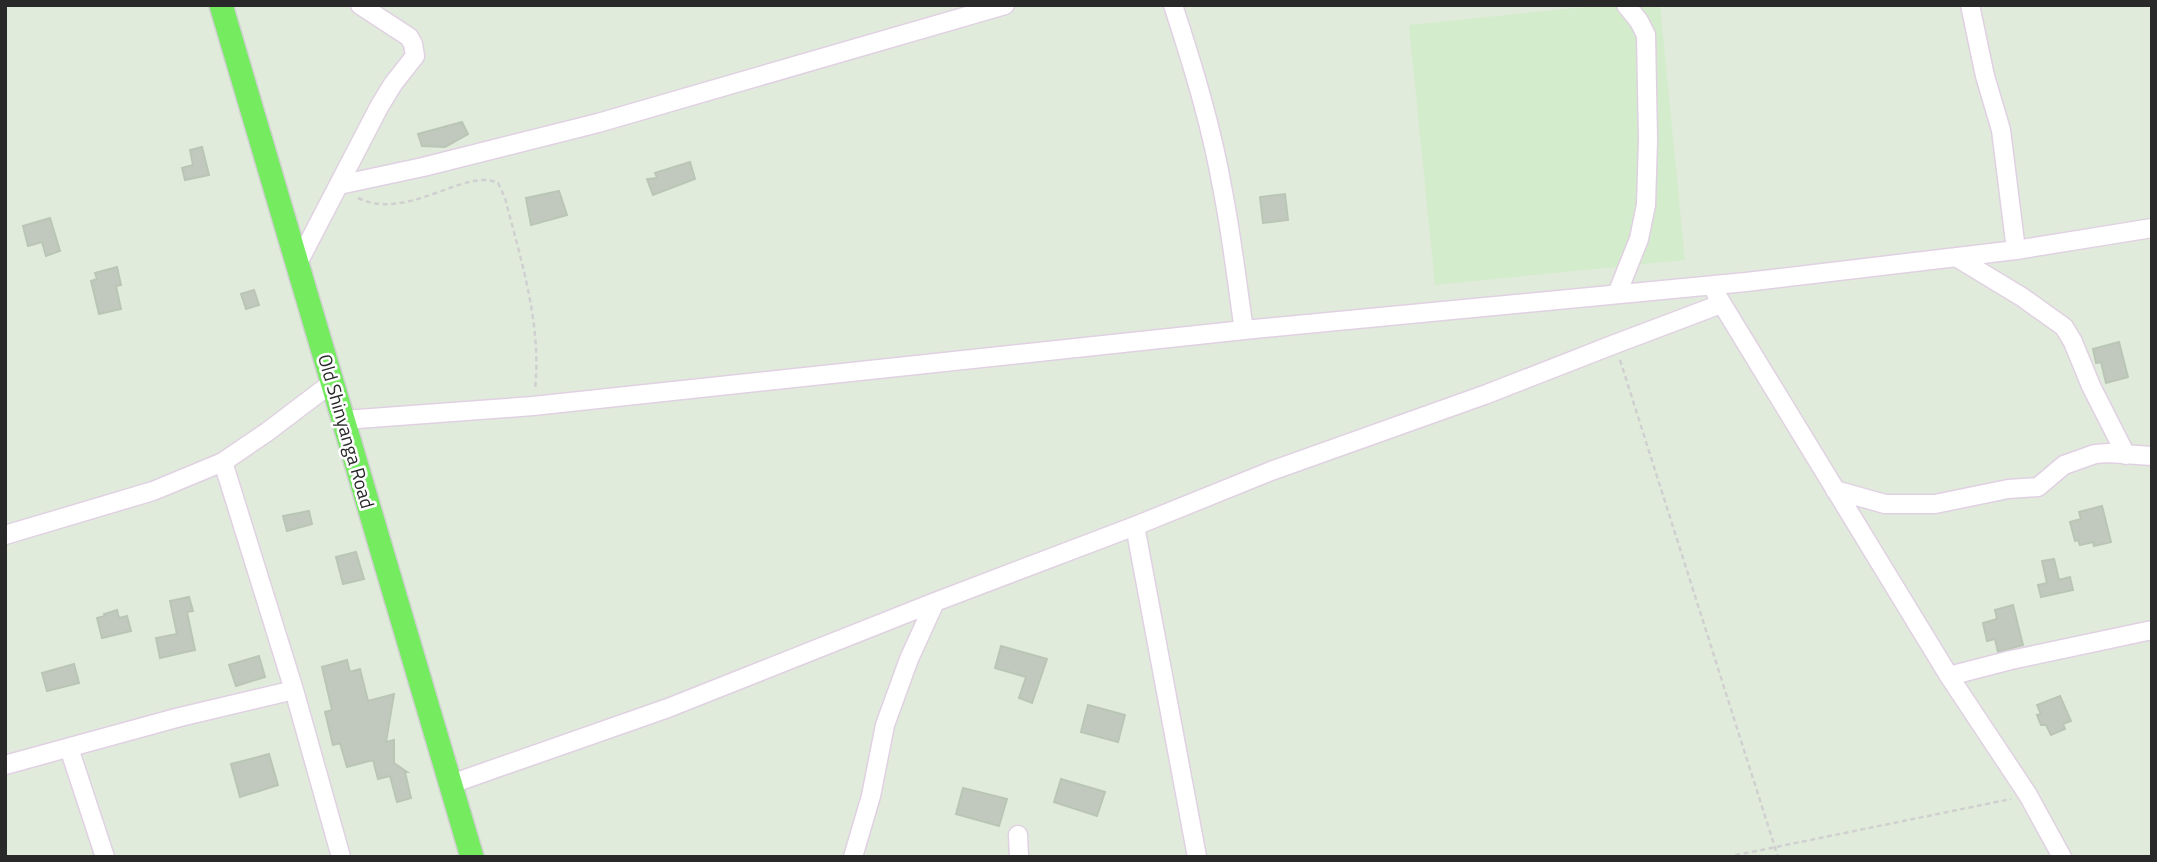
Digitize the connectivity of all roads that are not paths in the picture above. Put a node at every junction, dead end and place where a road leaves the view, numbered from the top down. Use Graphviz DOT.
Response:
graph roads {
  1 [pos="221,5"];
  2 [pos="360,5"];
  3 [pos="1005,5"];
  4 [pos="1173,5"];
  5 [pos="1626,5"];
  6 [pos="1970,5"];
  7 [pos="339,185"];
  8 [pos="2152,228"];
  9 [pos="2016,250"];
  10 [pos="1956,257"];
  11 [pos="298,262"];
  12 [pos="1711,285"];
  13 [pos="1617,294"];
  14 [pos="1721,304"];
  15 [pos="1244,330"];
  16 [pos="333,382"];
  17 [pos="344,421"];
  18 [pos="2126,455"];
  19 [pos="2152,456"];
  20 [pos="223,462"];
  21 [pos="1835,490"];
  22 [pos="1135,526"];
  23 [pos="5,534"];
  24 [pos="934,602"];
  25 [pos="2152,630"];
  26 [pos="1949,676"];
  27 [pos="294,690"];
  28 [pos="69,748"];
  29 [pos="5,765"];
  30 [pos="451,784"];
  31 [pos="1018,835"];
  32 [pos="105,857"];
  33 [pos="341,857"];
  34 [pos="472,857"];
  35 [pos="853,857"];
  36 [pos="1020,857"];
  37 [pos="1198,857"];
  38 [pos="2062,857"];
  1 -- 11 [label="main road, Old Shinyanga Road"];
  2 -- 7 [label="street"];
  3 -- 7 [label="street"];
  4 -- 15 [label="street"];
  5 -- 13 [label="street"];
  6 -- 9 [label="street"];
  7 -- 11 [label="street"];
  8 -- 9 [label="street"];
  9 -- 10 [label="street"];
  10 -- 12 [label="street"];
  10 -- 18 [label="street"];
  11 -- 16 [label="main road, Old Shinyanga Road"];
  12 -- 13 [label="street"];
  12 -- 14 [label="street"];
  13 -- 15 [label="street"];
  14 -- 21 [label="street"];
  14 -- 22 [label="street"];
  15 -- 17 [label="street"];
  16 -- 17 [label="main road, Old Shinyanga Road"];
  16 -- 20 [label="street"];
  17 -- 30 [label="main road, Old Shinyanga Road"];
  18 -- 19 [label="street"];
  18 -- 21 [label="street"];
  20 -- 23 [label="street"];
  20 -- 27 [label="street"];
  21 -- 26 [label="street"];
  22 -- 24 [label="street"];
  22 -- 37 [label="street"];
  24 -- 30 [label="street"];
  24 -- 35 [label="street"];
  25 -- 26 [label="street"];
  26 -- 38 [label="street"];
  27 -- 28 [label="street"];
  27 -- 33 [label="street"];
  28 -- 29 [label="street"];
  28 -- 32 [label="street"];
  30 -- 34 [label="main road, Old Shinyanga Road"];
  31 -- 36 [label="street"];
}
